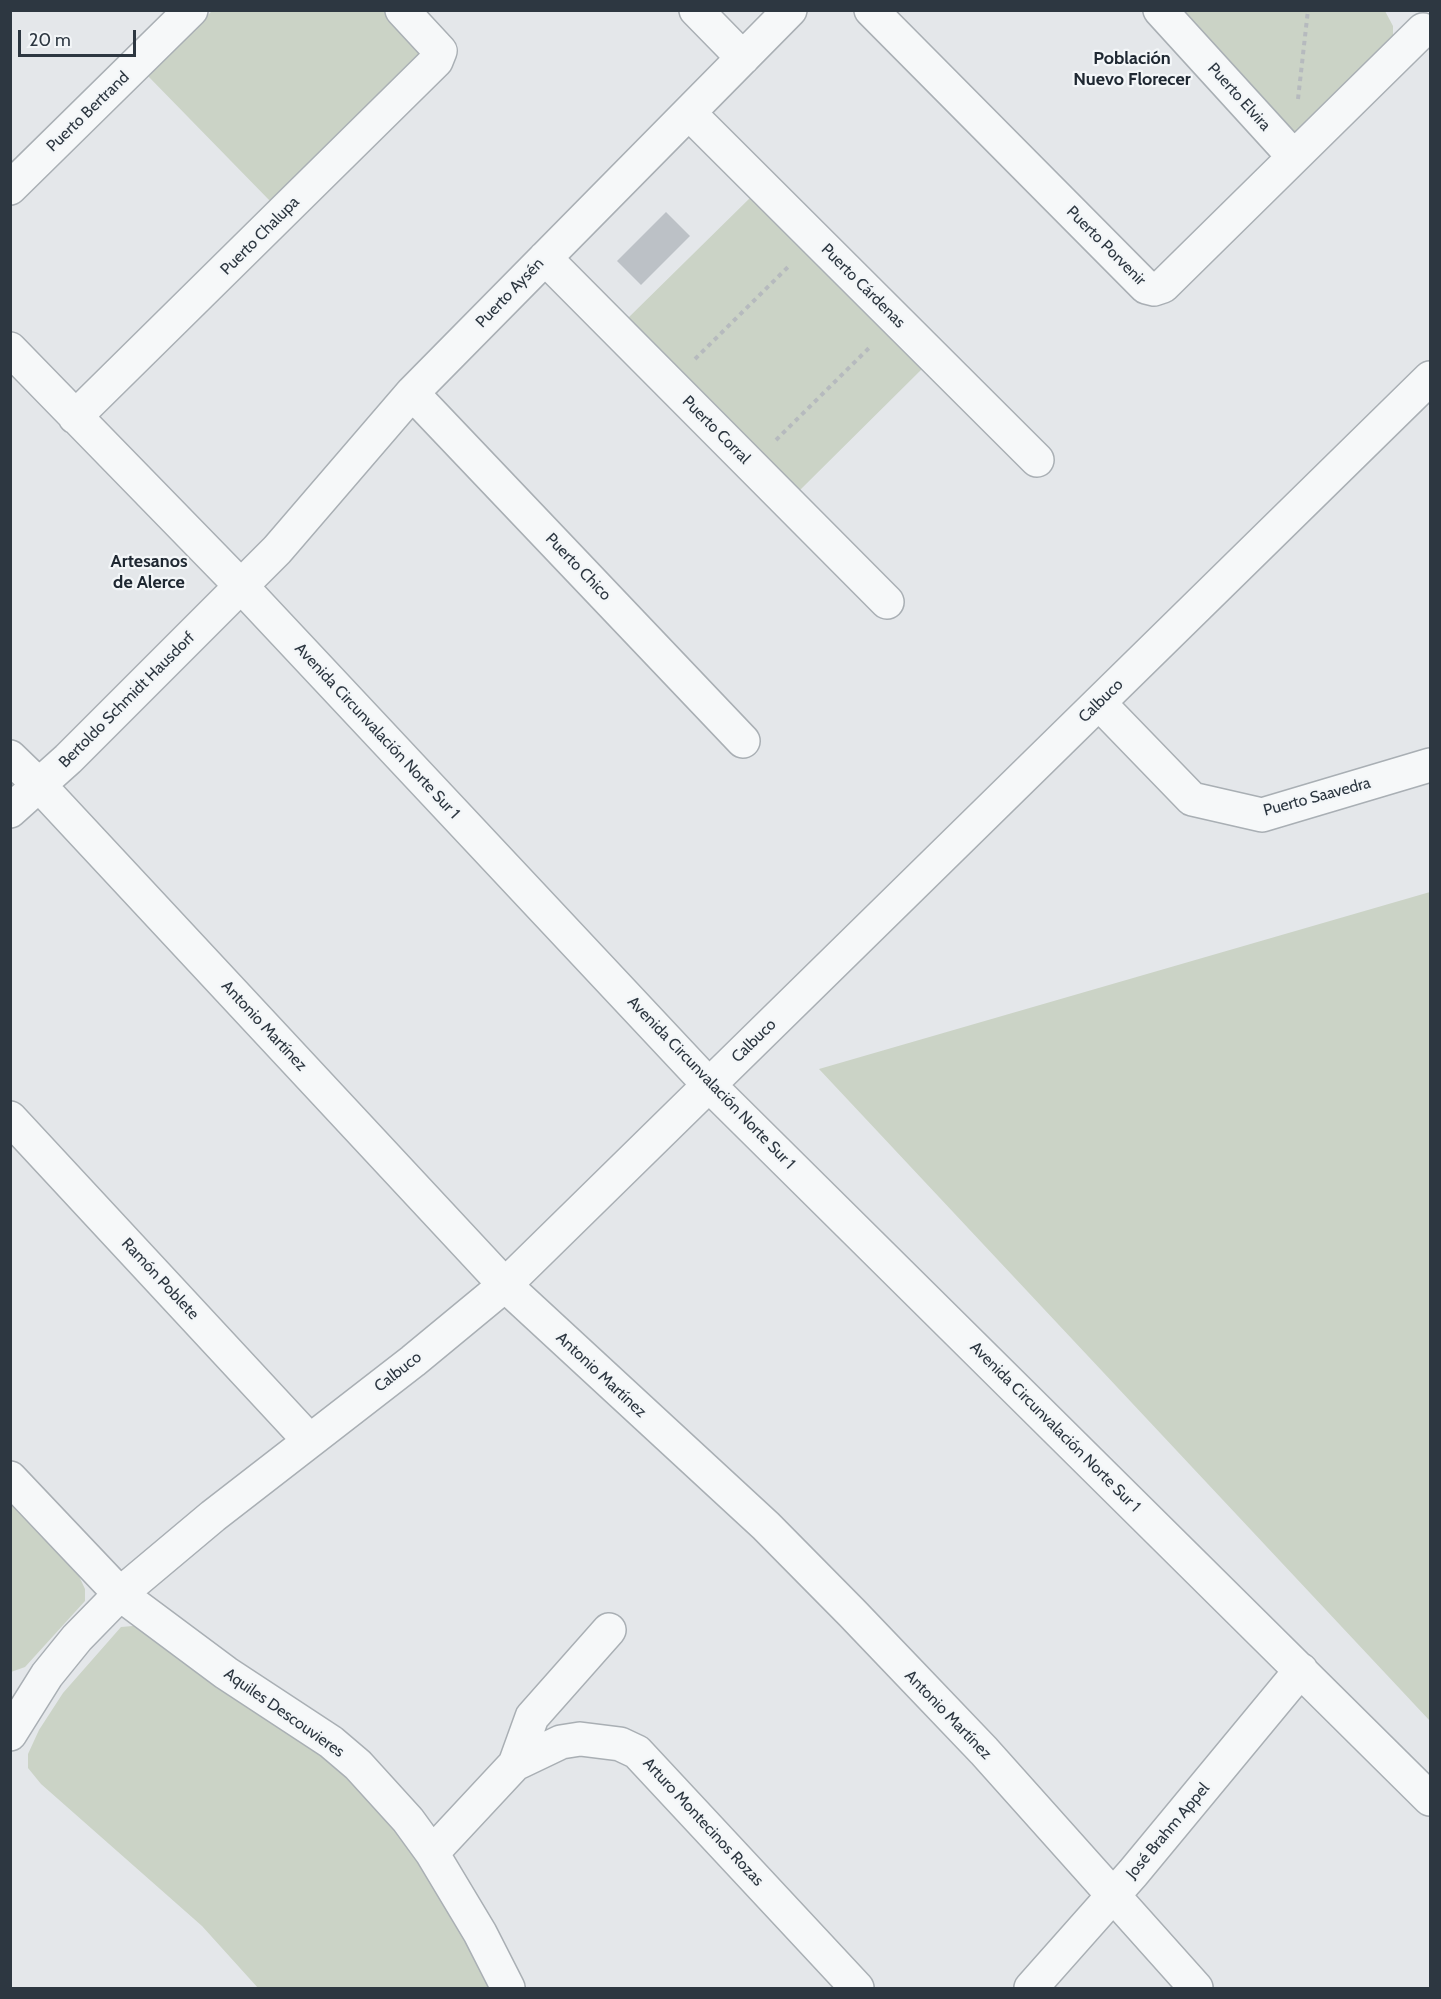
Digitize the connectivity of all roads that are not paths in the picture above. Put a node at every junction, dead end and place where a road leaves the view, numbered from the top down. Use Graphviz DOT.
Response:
graph roads {
  1 [pos="192,10"];
  2 [pos="402,10"];
  3 [pos="696,10"];
  4 [pos="790,10"];
  5 [pos="871,10"];
  6 [pos="1160,10"];
  7 [pos="1421,26"];
  8 [pos="743,58"];
  9 [pos="689,113"];
  10 [pos="1294,157"];
  11 [pos="10,188"];
  12 [pos="545,258"];
  13 [pos="10,349"];
  14 [pos="1431,378"];
  15 [pos="412,393"];
  16 [pos="75,417"];
  17 [pos="1038,460"];
  18 [pos="241,586"];
  19 [pos="886,602"];
  20 [pos="1099,703"];
  21 [pos="743,741"];
  22 [pos="10,758"];
  23 [pos="1431,765"];
  24 [pos="40,786"];
  25 [pos="10,812"];
  26 [pos="709,1085"];
  27 [pos="10,1118"];
  28 [pos="505,1285"];
  29 [pos="309,1440"];
  30 [pos="10,1478"];
  31 [pos="120,1594"];
  32 [pos="609,1630"];
  33 [pos="1301,1670"];
  34 [pos="13,1722"];
  35 [pos="514,1764"];
  36 [pos="1431,1799"];
  37 [pos="432,1853"];
  38 [pos="1114,1895"];
  39 [pos="508,1989"];
  40 [pos="856,1989"];
  41 [pos="1030,1989"];
  42 [pos="1196,1989"];
  1 -- 11 [label="street, Puerto Bertrand"];
  2 -- 16 [label="street, Puerto Chalupa"];
  3 -- 8 [label="street"];
  4 -- 8 [label="street, Puerto Aysén"];
  5 -- 10 [label="street, Puerto Porvenir"];
  6 -- 10 [label="street, Puerto Elvira"];
  7 -- 10 [label="street, Puerto Porvenir"];
  8 -- 9 [label="street, Puerto Aysén"];
  9 -- 12 [label="street, Puerto Aysén"];
  9 -- 17 [label="street, Puerto Cárdenas"];
  12 -- 15 [label="street, Puerto Aysén"];
  12 -- 19 [label="street, Puerto Corral"];
  13 -- 16 [label="street, Avenida Circunvalación Norte Sur 1"];
  14 -- 20 [label="street, Calbuco"];
  15 -- 18 [label="street, Puerto Aysén"];
  15 -- 21 [label="street, Puerto Chico"];
  16 -- 18 [label="street, Avenida Circunvalación Norte Sur 1"];
  18 -- 24 [label="street, Bertoldo Schmidt Hausdorf"];
  18 -- 26 [label="street, Avenida Circunvalación Norte Sur 1"];
  20 -- 23 [label="street, Puerto Saavedra"];
  20 -- 26 [label="street, Calbuco"];
  22 -- 24 [label="street, Antonio Martínez"];
  24 -- 25 [label="street, Bertoldo Schmidt Hausdorf"];
  24 -- 28 [label="street, Antonio Martínez"];
  26 -- 28 [label="street, Calbuco"];
  26 -- 33 [label="street, Avenida Circunvalación Norte Sur 1"];
  27 -- 29 [label="street, Ramón Poblete"];
  28 -- 29 [label="street, Calbuco"];
  28 -- 38 [label="street, Antonio Martínez"];
  29 -- 31 [label="street, Calbuco"];
  30 -- 31 [label="street, Aquiles Descouvieres"];
  31 -- 34 [label="street, Calbuco"];
  31 -- 37 [label="street, Aquiles Descouvieres"];
  32 -- 35 [label="street, Arturo Montecinos Rozas"];
  33 -- 36 [label="street, Avenida Circunvalación Norte Sur 1"];
  33 -- 38 [label="street, José Brahm Appel"];
  35 -- 37 [label="street, Arturo Montecinos Rozas"];
  35 -- 40 [label="street, Arturo Montecinos Rozas"];
  37 -- 39 [label="street, Aquiles Descouvieres"];
  38 -- 41 [label="street, José Brahm Appel"];
  38 -- 42 [label="street, Antonio Martínez"];
}
